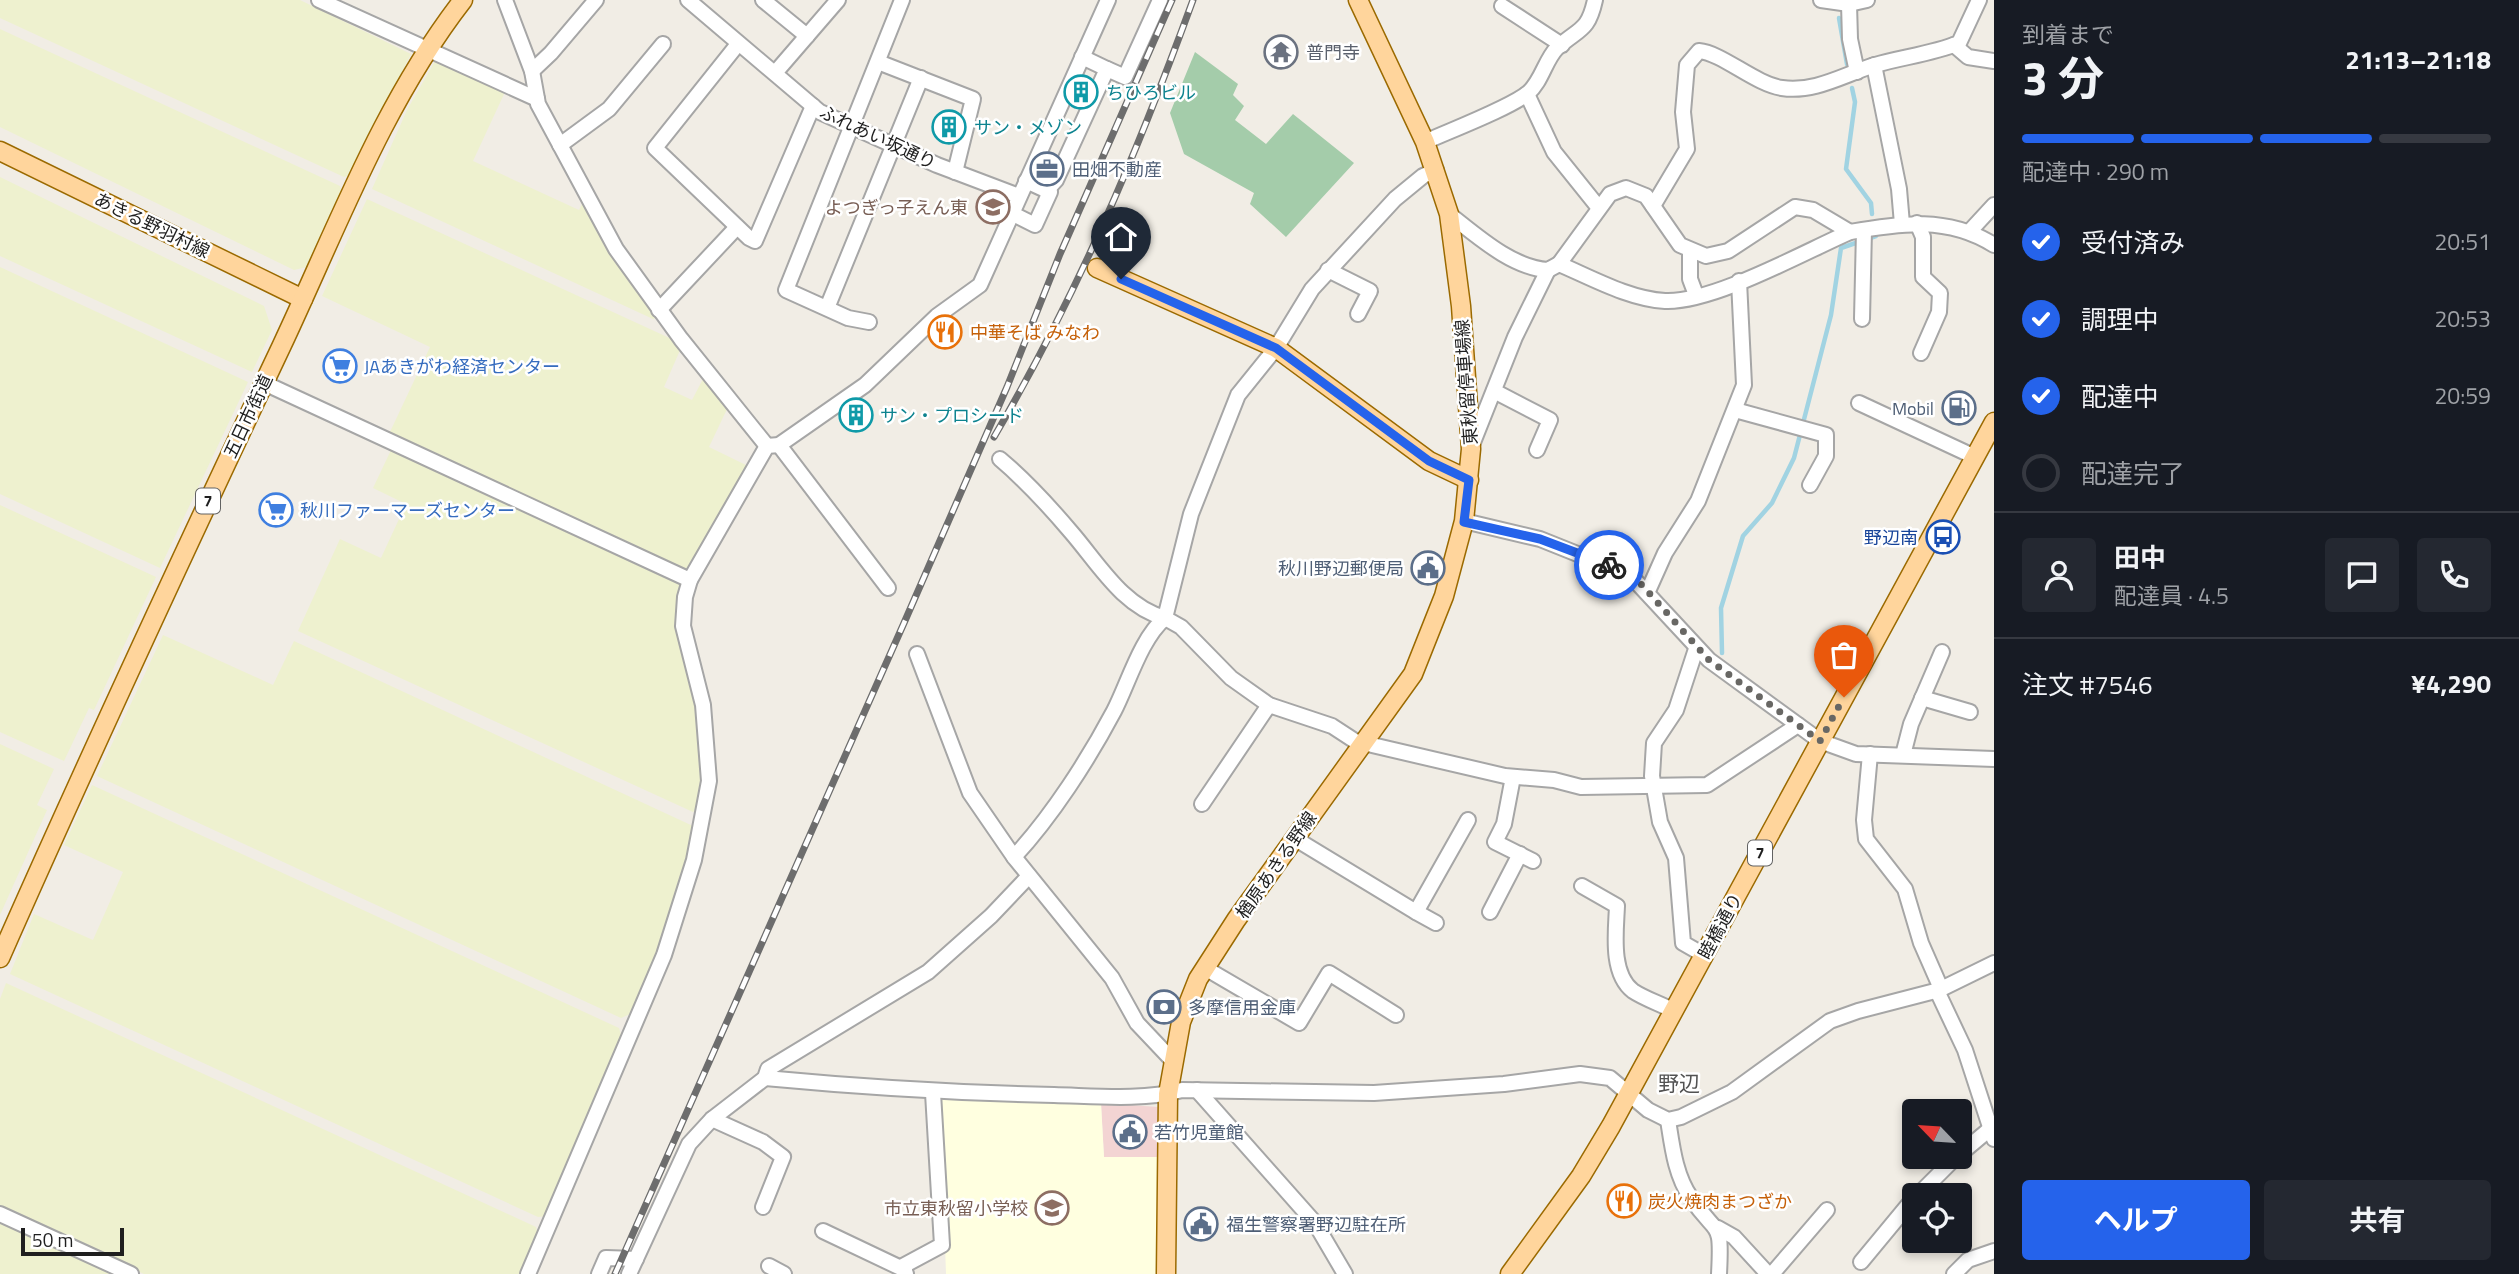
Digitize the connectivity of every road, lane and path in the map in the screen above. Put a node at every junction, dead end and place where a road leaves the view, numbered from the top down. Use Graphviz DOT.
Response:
graph roads {
  1 [pos="319,0"];
  2 [pos="463,0"];
  3 [pos="506,0"];
  4 [pos="596,0"];
  5 [pos="688,0"];
  6 [pos="763,0"];
  7 [pos="838,0"];
  8 [pos="902,0"];
  9 [pos="1108,0"];
  10 [pos="1160,0"];
  11 [pos="1357,0"];
  12 [pos="1595,0"];
  13 [pos="1821,0"];
  14 [pos="1867,0"];
  15 [pos="1979,0"];
  16 [pos="1849,5"];
  17 [pos="1502,6"];
  18 [pos="807,36"];
  19 [pos="663,44"];
  20 [pos="738,44"];
  21 [pos="1562,45"];
  22 [pos="1954,45"];
  23 [pos="426,49"];
  24 [pos="1082,57"];
  25 [pos="1994,61"];
  26 [pos="878,62"];
  27 [pos="1874,65"];
  28 [pos="1107,69"];
  29 [pos="532,71"];
  30 [pos="1857,72"];
  31 [pos="775,74"];
  32 [pos="921,78"];
  33 [pos="1527,94"];
  34 [pos="537,99"];
  35 [pos="813,106"];
  36 [pos="852,128"];
  37 [pos="1425,142"];
  38 [pos="560,145"];
  39 [pos="893,146"];
  40 [pos="0,151"];
  41 [pos="1436,170"];
  42 [pos="955,172"];
  43 [pos="1026,181"];
  44 [pos="1046,191"];
  45 [pos="1019,196"];
  46 [pos="1994,205"];
  47 [pos="1653,206"];
  48 [pos="1599,208"];
  49 [pos="1011,213"];
  50 [pos="1449,214"];
  51 [pos="1917,223"];
  52 [pos="1902,224"];
  53 [pos="737,228"];
  54 [pos="1970,231"];
  55 [pos="1860,236"];
  56 [pos="1994,245"];
  57 [pos="1690,251"];
  58 [pos="1554,267"];
  59 [pos="1097,268"];
  60 [pos="1328,270"];
  61 [pos="1739,281"];
  62 [pos="1696,295"];
  63 [pos="303,299"];
  64 [pos="827,308"];
  65 [pos="659,310"];
  66 [pos="1358,314"];
  67 [pos="1862,319"];
  68 [pos="869,322"];
  69 [pos="1276,348"];
  70 [pos="1921,353"];
  71 [pos="264,383"];
  72 [pos="1494,391"];
  73 [pos="1859,404"];
  74 [pos="1735,410"];
  75 [pos="1994,422"];
  76 [pos="1989,442"];
  77 [pos="773,446"];
  78 [pos="1471,449"];
  79 [pos="1537,450"];
  80 [pos="1975,457"];
  81 [pos="1000,459"];
  82 [pos="1469,480"];
  83 [pos="1810,485"];
  84 [pos="1464,522"];
  85 [pos="690,580"];
  86 [pos="888,588"];
  87 [pos="1648,591"];
  88 [pos="1165,618"];
  89 [pos="1696,649"];
  90 [pos="1942,652"];
  91 [pos="917,654"];
  92 [pos="1922,698"];
  93 [pos="1269,705"];
  94 [pos="1970,712"];
  95 [pos="1798,725"];
  96 [pos="1820,741"];
  97 [pos="1364,743"];
  98 [pos="1870,754"];
  99 [pos="1903,755"];
  100 [pos="1994,759"];
  101 [pos="1513,777"];
  102 [pos="1653,786"];
  103 [pos="1202,804"];
  104 [pos="1468,820"];
  105 [pos="1293,838"];
  106 [pos="1014,857"];
  107 [pos="1029,876"];
  108 [pos="1582,886"];
  109 [pos="1416,912"];
  110 [pos="1490,912"];
  111 [pos="1436,923"];
  112 [pos="1704,955"];
  113 [pos="0,958"];
  114 [pos="1994,963"];
  115 [pos="1205,968"];
  116 [pos="1939,990"];
  117 [pos="1674,1011"];
  118 [pos="1396,1015"];
  119 [pos="1172,1060"];
  120 [pos="765,1078"];
  121 [pos="1197,1090"];
  122 [pos="933,1093"];
  123 [pos="1168,1094"];
  124 [pos="1628,1095"];
  125 [pos="712,1119"];
  126 [pos="1668,1119"];
  127 [pos="1993,1134"];
  128 [pos="1972,1147"];
  129 [pos="1944,1169"];
  130 [pos="1930,1183"];
  131 [pos="763,1207"];
  132 [pos="1827,1210"];
  133 [pos="0,1214"];
  134 [pos="1902,1214"];
  135 [pos="1718,1228"];
  136 [pos="823,1231"];
  137 [pos="1994,1251"];
  138 [pos="636,1259"];
  139 [pos="1861,1262"];
  140 [pos="769,1266"];
  141 [pos="906,1272"];
  142 [pos="131,1274"];
  143 [pos="528,1274"];
  144 [pos="599,1274"];
  145 [pos="629,1274"];
  146 [pos="784,1274"];
  147 [pos="1166,1274"];
  148 [pos="1345,1274"];
  149 [pos="1510,1274"];
  150 [pos="1719,1274"];
  151 [pos="1770,1274"];
  152 [pos="1954,1274"];
  1 -- 23 [label="street"];
  2 -- 23 [label="main road, 五日市街道 / 7"];
  3 -- 29 [label="street"];
  4 -- 29 [label="street"];
  5 -- 20 [label="street, ふれあい坂通り"];
  6 -- 18 [label="street"];
  7 -- 18 [label="street"];
  8 -- 26 [label="street"];
  9 -- 24 [label="street"];
  10 -- 28 [label="street"];
  11 -- 37 [label="main road, 東秋留停車場線"];
  12 -- 21 [label="street"];
  13 -- 16 [label="street"];
  14 -- 16 [label="street"];
  15 -- 22 [label="street"];
  16 -- 30 [label="street"];
  17 -- 21 [label="street"];
  18 -- 31 [label="street"];
  19 -- 38 [label="street"];
  20 -- 31 [label="street, ふれあい坂通り"];
  20 -- 53 [label="street"];
  21 -- 33 [label="street"];
  22 -- 25 [label="street"];
  22 -- 27 [label="street"];
  23 -- 34 [label="street"];
  23 -- 63 [label="main road, 五日市街道 / 7"];
  24 -- 28 [label="street"];
  24 -- 43 [label="street"];
  26 -- 32 [label="street"];
  26 -- 36 [label="street"];
  27 -- 30 [label="street"];
  27 -- 52 [label="street"];
  28 -- 44 [label="street"];
  29 -- 34 [label="street"];
  30 -- 47 [label="street"];
  31 -- 35 [label="street, ふれあい坂通り"];
  32 -- 39 [label="street"];
  32 -- 42 [label="street"];
  33 -- 37 [label="street"];
  33 -- 48 [label="street"];
  34 -- 38 [label="street"];
  35 -- 36 [label="street, ふれあい坂通り"];
  35 -- 53 [label="street"];
  36 -- 39 [label="street, ふれあい坂通り"];
  36 -- 64 [label="street"];
  37 -- 41 [label="main road, 東秋留停車場線"];
  38 -- 65 [label="street"];
  39 -- 42 [label="street, ふれあい坂通り"];
  39 -- 64 [label="street"];
  40 -- 63 [label="main road, あきる野羽村線"];
  41 -- 50 [label="main road, 東秋留停車場線"];
  41 -- 60 [label="street"];
  42 -- 45 [label="street, ふれあい坂通り"];
  43 -- 44 [label="street"];
  43 -- 45 [label="street"];
  44 -- 49 [label="street"];
  45 -- 49 [label="street"];
  46 -- 54 [label="street"];
  47 -- 48 [label="street"];
  47 -- 57 [label="street"];
  48 -- 58 [label="street"];
  49 -- 77 [label="street"];
  50 -- 58 [label="street"];
  50 -- 78 [label="main road, 東秋留停車場線"];
  51 -- 52 [label="street"];
  51 -- 54 [label="street"];
  51 -- 70 [label="street"];
  52 -- 55 [label="street"];
  53 -- 65 [label="street"];
  54 -- 56 [label="street"];
  55 -- 57 [label="street"];
  55 -- 61 [label="street"];
  55 -- 67 [label="street"];
  57 -- 62 [label="street"];
  58 -- 62 [label="street"];
  58 -- 72 [label="street"];
  59 -- 69 [label="main road"];
  60 -- 66 [label="street"];
  60 -- 69 [label="street"];
  61 -- 62 [label="street"];
  61 -- 74 [label="street"];
  63 -- 71 [label="main road, 五日市街道 / 7"];
  64 -- 68 [label="street"];
  65 -- 77 [label="street"];
  69 -- 82 [label="main road"];
  69 -- 88 [label="street"];
  71 -- 85 [label="street"];
  71 -- 113 [label="main road, 五日市街道 / 7"];
  72 -- 78 [label="street"];
  72 -- 79 [label="street"];
  73 -- 80 [label="street"];
  74 -- 83 [label="street"];
  74 -- 87 [label="street"];
  75 -- 76 [label="main road, 睦橋通り / 7"];
  76 -- 80 [label="main road, 睦橋通り / 7"];
  77 -- 85 [label="street"];
  77 -- 86 [label="street"];
  78 -- 82 [label="main road, 東秋留停車場線"];
  80 -- 96 [label="main road, 睦橋通り / 7"];
  81 -- 88 [label="street"];
  82 -- 84 [label="main road, 楢原あきる野線"];
  84 -- 87 [label="street"];
  84 -- 97 [label="main road, 楢原あきる野線"];
  85 -- 143 [label="street"];
  87 -- 89 [label="street"];
  88 -- 93 [label="street"];
  88 -- 106 [label="street"];
  89 -- 95 [label="street"];
  89 -- 102 [label="street"];
  90 -- 92 [label="street"];
  91 -- 106 [label="street"];
  92 -- 94 [label="street"];
  92 -- 99 [label="street"];
  93 -- 97 [label="street"];
  93 -- 103 [label="street"];
  95 -- 96 [label="street"];
  95 -- 102 [label="street"];
  96 -- 98 [label="street"];
  96 -- 112 [label="main road, 睦橋通り / 7"];
  97 -- 101 [label="street"];
  97 -- 105 [label="main road, 楢原あきる野線"];
  98 -- 99 [label="street"];
  98 -- 116 [label="street"];
  99 -- 100 [label="street"];
  101 -- 102 [label="street"];
  101 -- 110 [label="street"];
  102 -- 112 [label="street"];
  104 -- 109 [label="street"];
  105 -- 109 [label="street"];
  105 -- 115 [label="main road, 楢原あきる野線"];
  106 -- 107 [label="street"];
  107 -- 119 [label="street"];
  107 -- 120 [label="street"];
  108 -- 117 [label="street"];
  109 -- 111 [label="street"];
  112 -- 117 [label="main road, 睦橋通り / 7"];
  114 -- 116 [label="street"];
  115 -- 118 [label="street"];
  115 -- 119 [label="main road, 楢原あきる野線"];
  116 -- 126 [label="street"];
  116 -- 127 [label="street"];
  117 -- 124 [label="main road, 睦橋通り / 7"];
  119 -- 123 [label="main road, 楢原あきる野線"];
  120 -- 122 [label="street"];
  120 -- 125 [label="street"];
  121 -- 123 [label="street"];
  121 -- 124 [label="street"];
  121 -- 148 [label="street"];
  122 -- 123 [label="street"];
  122 -- 141 [label="street"];
  123 -- 147 [label="main road, 楢原あきる野線"];
  124 -- 126 [label="street"];
  124 -- 149 [label="main road, 睦橋通り / 7"];
  125 -- 131 [label="street"];
  125 -- 138 [label="street"];
  126 -- 135 [label="street"];
  127 -- 128 [label="street"];
  129 -- 130 [label="street"];
  132 -- 151 [label="street"];
  133 -- 142 [label="street"];
  134 -- 139 [label="street"];
  135 -- 150 [label="street"];
  135 -- 151 [label="street"];
  136 -- 141 [label="street"];
  137 -- 152 [label="street"];
  138 -- 144 [label="street"];
  138 -- 145 [label="street"];
  140 -- 146 [label="street"];
}
